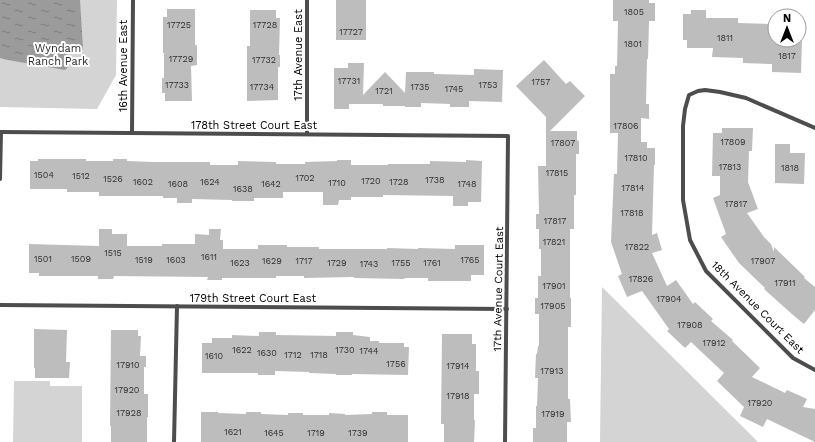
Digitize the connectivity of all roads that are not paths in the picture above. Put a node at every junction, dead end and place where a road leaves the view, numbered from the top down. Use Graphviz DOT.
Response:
graph roads {
  1 [pos="133,0"];
  2 [pos="307,0"];
  3 [pos="815,128"];
  4 [pos="0,132"];
  5 [pos="132,133"];
  6 [pos="307,134"];
  7 [pos="508,136"];
  8 [pos="0,179"];
  9 [pos="0,305"];
  10 [pos="177,306"];
  11 [pos="507,309"];
  12 [pos="815,370"];
  13 [pos="174,442"];
  14 [pos="505,442"];
  1 -- 5 [label="street, 16th Avenue East"];
  2 -- 6 [label="street, 17th Avenue East"];
  3 -- 12 [label="street, 18th Avenue Court East"];
  4 -- 5 [label="street, 178th Street Court East"];
  4 -- 8 [label="street"];
  5 -- 6 [label="street, 178th Street Court East"];
  6 -- 7 [label="street, 178th Street Court East"];
  7 -- 11 [label="street, 17th Avenue Court East"];
  9 -- 10 [label="street, 179th Street Court East"];
  10 -- 11 [label="street, 179th Street Court East"];
  10 -- 13 [label="street"];
  11 -- 14 [label="street, 17th Avenue Court East"];
}
